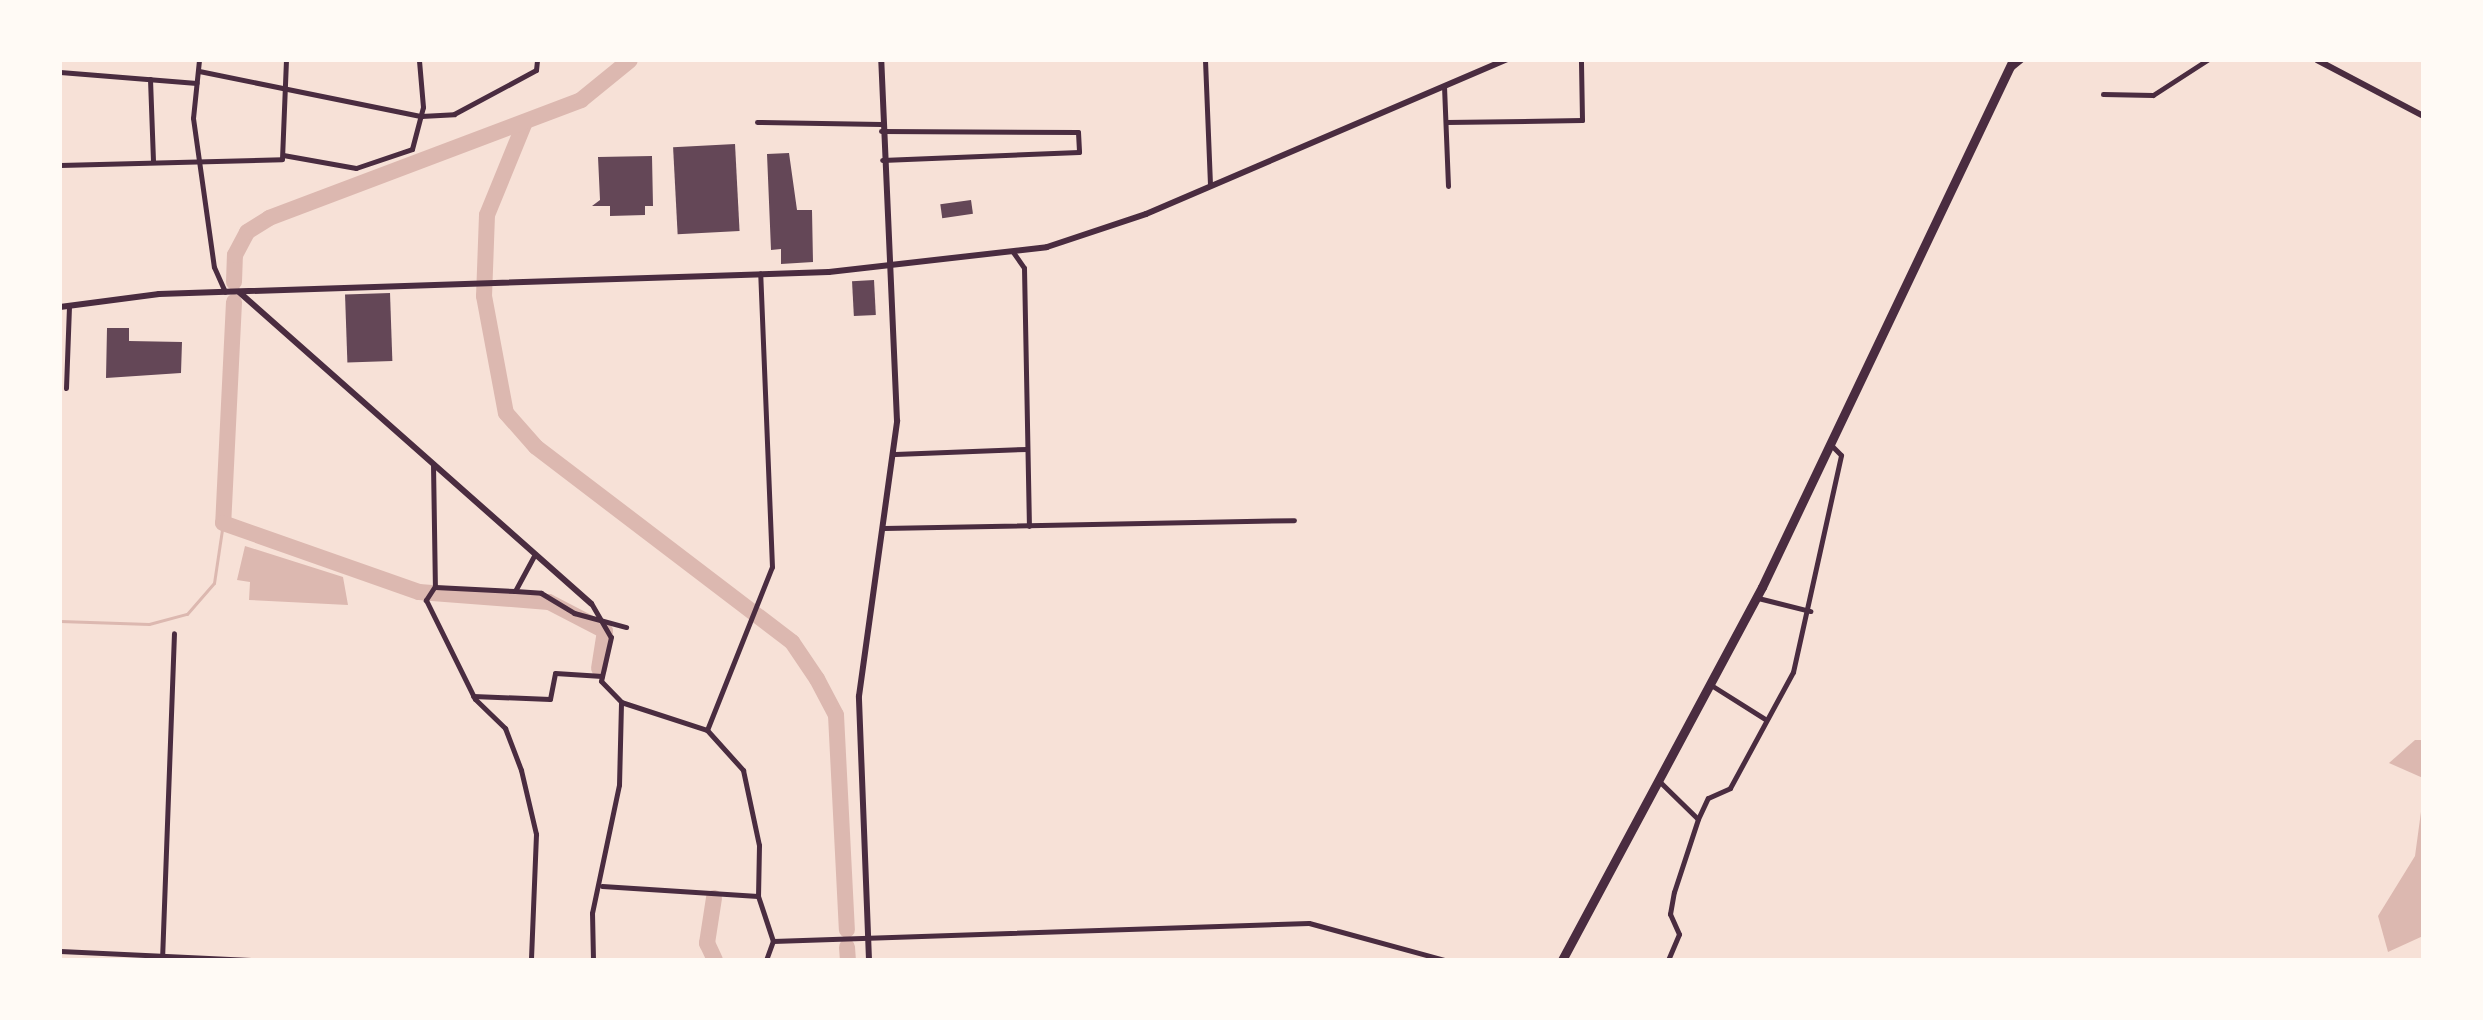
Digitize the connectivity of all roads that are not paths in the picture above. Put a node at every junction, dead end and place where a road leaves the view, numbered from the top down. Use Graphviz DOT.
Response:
graph roads {
  1 [pos="199,60"];
  2 [pos="286,60"];
  3 [pos="419,60"];
  4 [pos="537,60"];
  5 [pos="881,60"];
  6 [pos="1205,60"];
  7 [pos="1506,60"];
  8 [pos="1581,60"];
  9 [pos="2013,60"];
  10 [pos="2021,60"];
  11 [pos="2196,60"];
  12 [pos="2317,60"];
  13 [pos="2206,63"];
  14 [pos="199,71"];
  15 [pos="2008,71"];
  16 [pos="60,72"];
  17 [pos="150,79"];
  18 [pos="197,83"];
  19 [pos="1444,86"];
  20 [pos="289,94"];
  21 [pos="2103,94"];
  22 [pos="2422,113"];
  23 [pos="421,116"];
  24 [pos="757,122"];
  25 [pos="1446,122"];
  26 [pos="881,127"];
  27 [pos="283,155"];
  28 [pos="882,160"];
  29 [pos="153,161"];
  30 [pos="199,161"];
  31 [pos="60,165"];
  32 [pos="1210,184"];
  33 [pos="1448,186"];
  34 [pos="1013,252"];
  35 [pos="892,267"];
  36 [pos="760,273"];
  37 [pos="225,292"];
  38 [pos="239,292"];
  39 [pos="69,306"];
  40 [pos="60,307"];
  41 [pos="66,388"];
  42 [pos="1832,446"];
  43 [pos="1027,449"];
  44 [pos="895,454"];
  45 [pos="433,464"];
  46 [pos="1294,520"];
  47 [pos="1029,526"];
  48 [pos="884,528"];
  49 [pos="535,554"];
  50 [pos="434,588"];
  51 [pos="515,591"];
  52 [pos="1757,598"];
  53 [pos="591,603"];
  54 [pos="1810,611"];
  55 [pos="604,621"];
  56 [pos="626,627"];
  57 [pos="174,633"];
  58 [pos="602,676"];
  59 [pos="1711,685"];
  60 [pos="473,696"];
  61 [pos="621,702"];
  62 [pos="1765,719"];
  63 [pos="707,730"];
  64 [pos="1659,780"];
  65 [pos="1698,819"];
  66 [pos="602,886"];
  67 [pos="758,896"];
  68 [pos="868,938"];
  69 [pos="773,941"];
  70 [pos="60,951"];
  71 [pos="162,958"];
  72 [pos="251,960"];
  73 [pos="531,960"];
  74 [pos="593,960"];
  75 [pos="766,960"];
  76 [pos="869,960"];
  77 [pos="1444,960"];
  78 [pos="1562,960"];
  79 [pos="1668,960"];
  1 -- 14 [label="street"];
  2 -- 20 [label="street"];
  3 -- 23 [label="street"];
  4 -- 23 [label="street"];
  5 -- 26 [label="street"];
  6 -- 32 [label="street"];
  7 -- 19 [label="street"];
  8 -- 25 [label="street"];
  9 -- 15 [label="highway"];
  10 -- 15 [label="street"];
  11 -- 13 [label="street"];
  12 -- 22 [label="street"];
  13 -- 21 [label="street"];
  14 -- 18 [label="street"];
  14 -- 20 [label="street"];
  15 -- 42 [label="highway"];
  16 -- 17 [label="street"];
  17 -- 18 [label="street"];
  17 -- 29 [label="street"];
  18 -- 30 [label="street"];
  19 -- 25 [label="street"];
  19 -- 32 [label="street"];
  20 -- 23 [label="street"];
  20 -- 27 [label="street"];
  23 -- 27 [label="street"];
  24 -- 26 [label="street"];
  25 -- 33 [label="street"];
  26 -- 28 [label="street"];
  26 -- 28 [label="street"];
  27 -- 30 [label="street"];
  28 -- 35 [label="street"];
  29 -- 30 [label="street"];
  29 -- 31 [label="street"];
  30 -- 37 [label="street"];
  32 -- 34 [label="street"];
  34 -- 35 [label="street"];
  34 -- 43 [label="street"];
  35 -- 36 [label="street"];
  35 -- 44 [label="street"];
  36 -- 38 [label="street"];
  36 -- 63 [label="street"];
  37 -- 38 [label="street"];
  37 -- 39 [label="street"];
  38 -- 45 [label="street"];
  39 -- 40 [label="street"];
  39 -- 41 [label="street"];
  42 -- 52 [label="highway"];
  42 -- 54 [label="street"];
  43 -- 44 [label="street"];
  43 -- 47 [label="street"];
  44 -- 48 [label="street"];
  45 -- 49 [label="street"];
  45 -- 50 [label="street"];
  46 -- 47 [label="street"];
  47 -- 48 [label="street"];
  48 -- 68 [label="street"];
  49 -- 51 [label="street"];
  49 -- 53 [label="street"];
  50 -- 51 [label="street"];
  50 -- 60 [label="street"];
  51 -- 55 [label="street"];
  52 -- 54 [label="street"];
  52 -- 59 [label="highway"];
  53 -- 55 [label="street"];
  54 -- 62 [label="street"];
  55 -- 56 [label="street"];
  55 -- 58 [label="street"];
  57 -- 71 [label="street"];
  58 -- 60 [label="street"];
  58 -- 61 [label="street"];
  59 -- 62 [label="street"];
  59 -- 64 [label="highway"];
  60 -- 73 [label="street"];
  61 -- 63 [label="street"];
  61 -- 66 [label="street"];
  62 -- 65 [label="street"];
  63 -- 67 [label="street"];
  64 -- 65 [label="street"];
  64 -- 78 [label="highway"];
  65 -- 79 [label="street"];
  66 -- 67 [label="street"];
  66 -- 74 [label="street"];
  67 -- 69 [label="street"];
  68 -- 69 [label="street"];
  68 -- 76 [label="street"];
  68 -- 77 [label="street"];
  69 -- 75 [label="street"];
  70 -- 71 [label="street"];
  71 -- 72 [label="street"];
}
